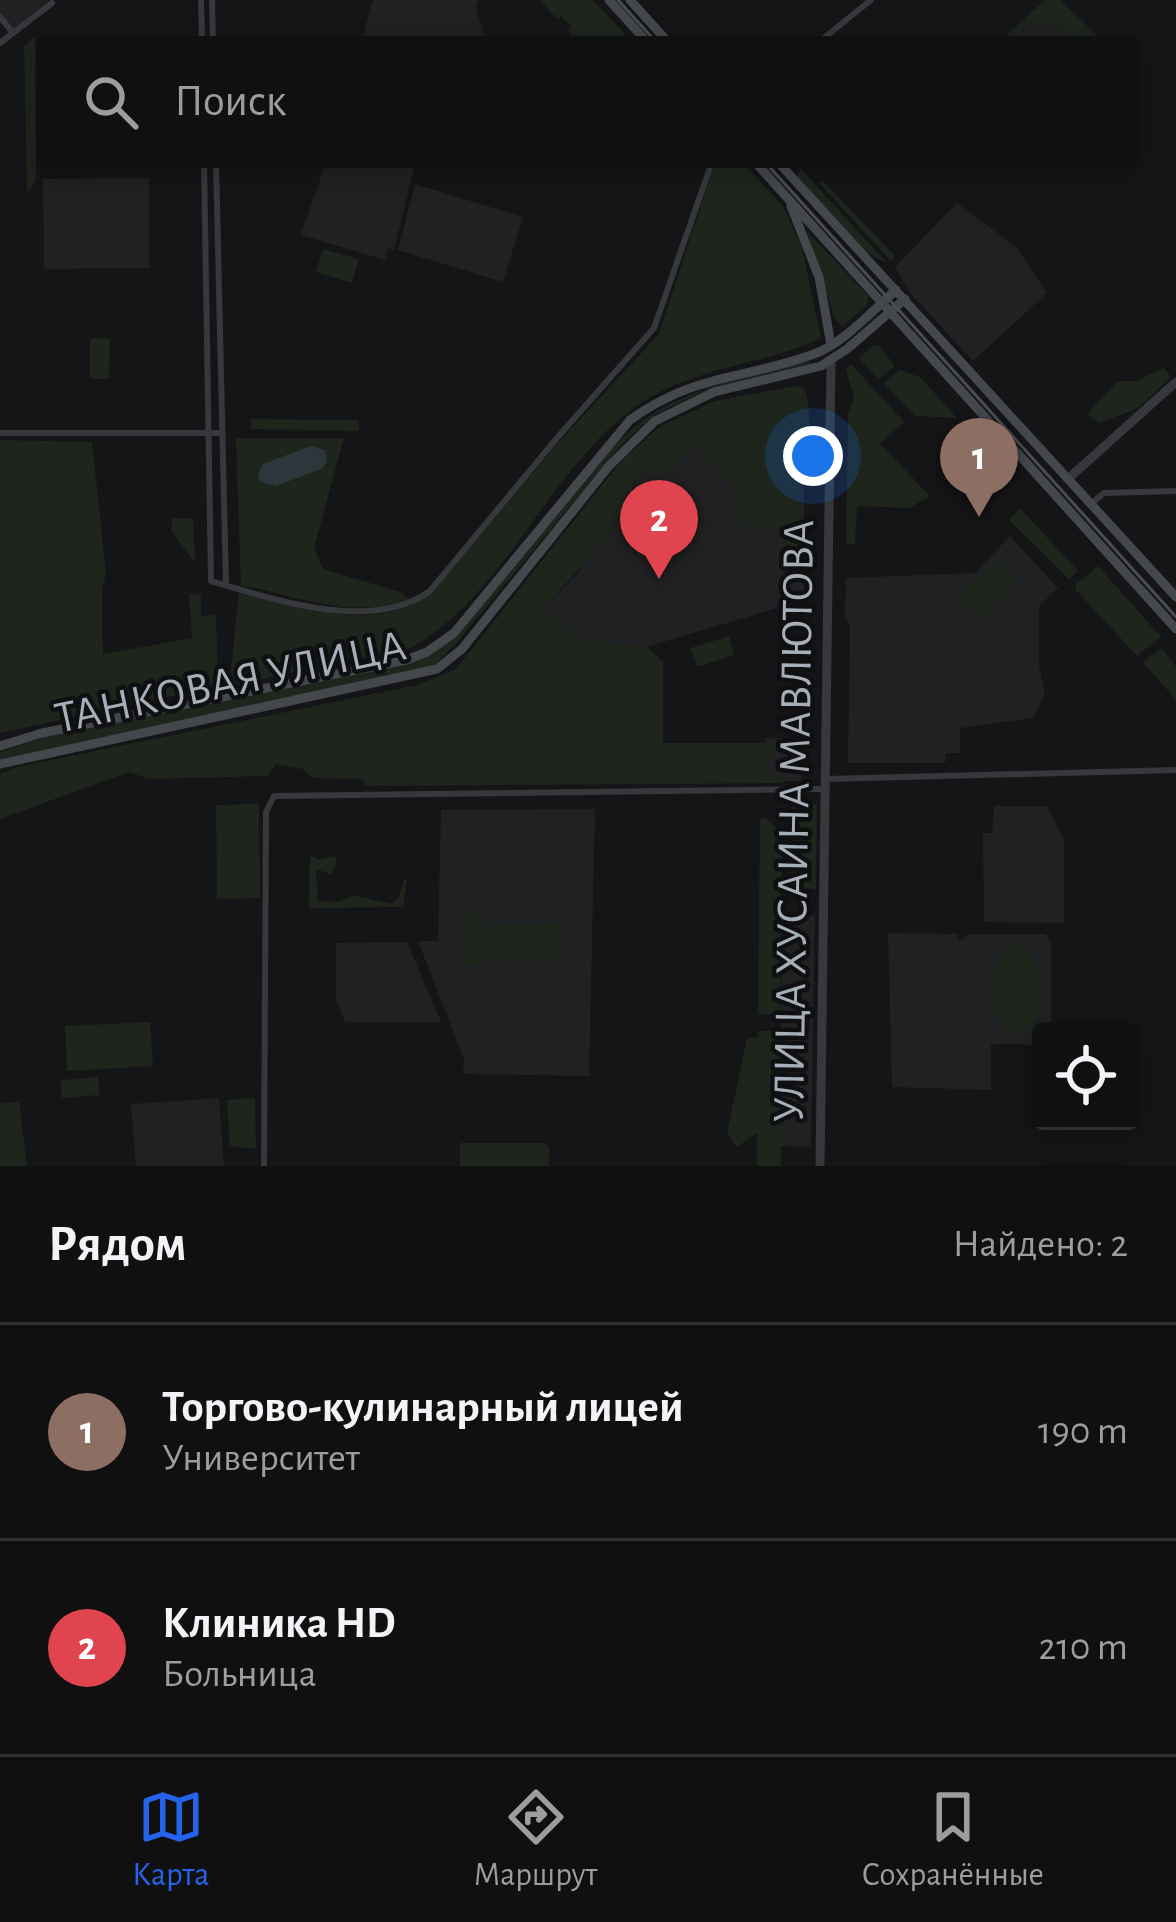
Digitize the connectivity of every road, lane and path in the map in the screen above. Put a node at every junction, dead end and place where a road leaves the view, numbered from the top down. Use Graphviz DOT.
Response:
graph roads {
  1 [pos="201,0"];
  2 [pos="212,0"];
  3 [pos="609,0"];
  4 [pos="630,0"];
  5 [pos="871,0"];
  6 [pos="52,3"];
  7 [pos="0,17"];
  8 [pos="13,33"];
  9 [pos="202,36"];
  10 [pos="213,36"];
  11 [pos="642,36"];
  12 [pos="663,36"];
  13 [pos="826,36"];
  14 [pos="0,43"];
  15 [pos="204,168"];
  16 [pos="216,168"];
  17 [pos="710,168"];
  18 [pos="761,168"];
  19 [pos="784,168"];
  20 [pos="787,196"];
  21 [pos="900,295"];
  22 [pos="887,306"];
  23 [pos="831,344"];
  24 [pos="831,361"];
  25 [pos="1176,382"];
  26 [pos="0,433"];
  27 [pos="209,433"];
  28 [pos="223,433"];
  29 [pos="1069,478"];
  30 [pos="1053,491"];
  31 [pos="1176,491"];
  32 [pos="1092,503"];
  33 [pos="226,585"];
  34 [pos="1176,597"];
  35 [pos="1176,628"];
  36 [pos="0,746"];
  37 [pos="0,764"];
  38 [pos="1176,770"];
  39 [pos="827,784"];
  40 [pos="264,1166"];
  41 [pos="820,1166"];
  1 -- 9 [label="street"];
  2 -- 10 [label="street"];
  3 -- 11 [label="main road"];
  4 -- 12 [label="main road"];
  5 -- 13 [label="street"];
  6 -- 8 [label="street"];
  7 -- 8 [label="street"];
  8 -- 14 [label="street"];
  15 -- 27 [label="street"];
  16 -- 28 [label="street"];
  17 -- 33 [label="street"];
  18 -- 20 [label="main road"];
  19 -- 21 [label="main road"];
  20 -- 22 [label="main road"];
  20 -- 23 [label="main road, УЛИЦА ХУСАИНА МАВЛЮТОВА"];
  21 -- 22 [label="main road, ТАНКОВАЯ УЛИЦА"];
  21 -- 29 [label="main road"];
  22 -- 23 [label="main road, ТАНКОВАЯ УЛИЦА"];
  22 -- 24 [label="main road, ТАНКОВАЯ УЛИЦА"];
  22 -- 30 [label="main road"];
  23 -- 24 [label="main road, УЛИЦА ХУСАИНА МАВЛЮТОВА"];
  23 -- 36 [label="main road, ТАНКОВАЯ УЛИЦА"];
  24 -- 37 [label="main road, ТАНКОВАЯ УЛИЦА"];
  24 -- 39 [label="street, УЛИЦА ХУСАИНА МАВЛЮТОВА"];
  25 -- 29 [label="street"];
  26 -- 27 [label="street"];
  27 -- 28 [label="street"];
  27 -- 33 [label="street"];
  28 -- 33 [label="street"];
  29 -- 30 [label="main road"];
  29 -- 32 [label="main road"];
  30 -- 35 [label="main road"];
  31 -- 32 [label="street"];
  32 -- 34 [label="main road"];
  38 -- 39 [label="street"];
  39 -- 40 [label="street"];
  39 -- 41 [label="street, УЛИЦА ХУСАИНА МАВЛЮТОВА"];
}
